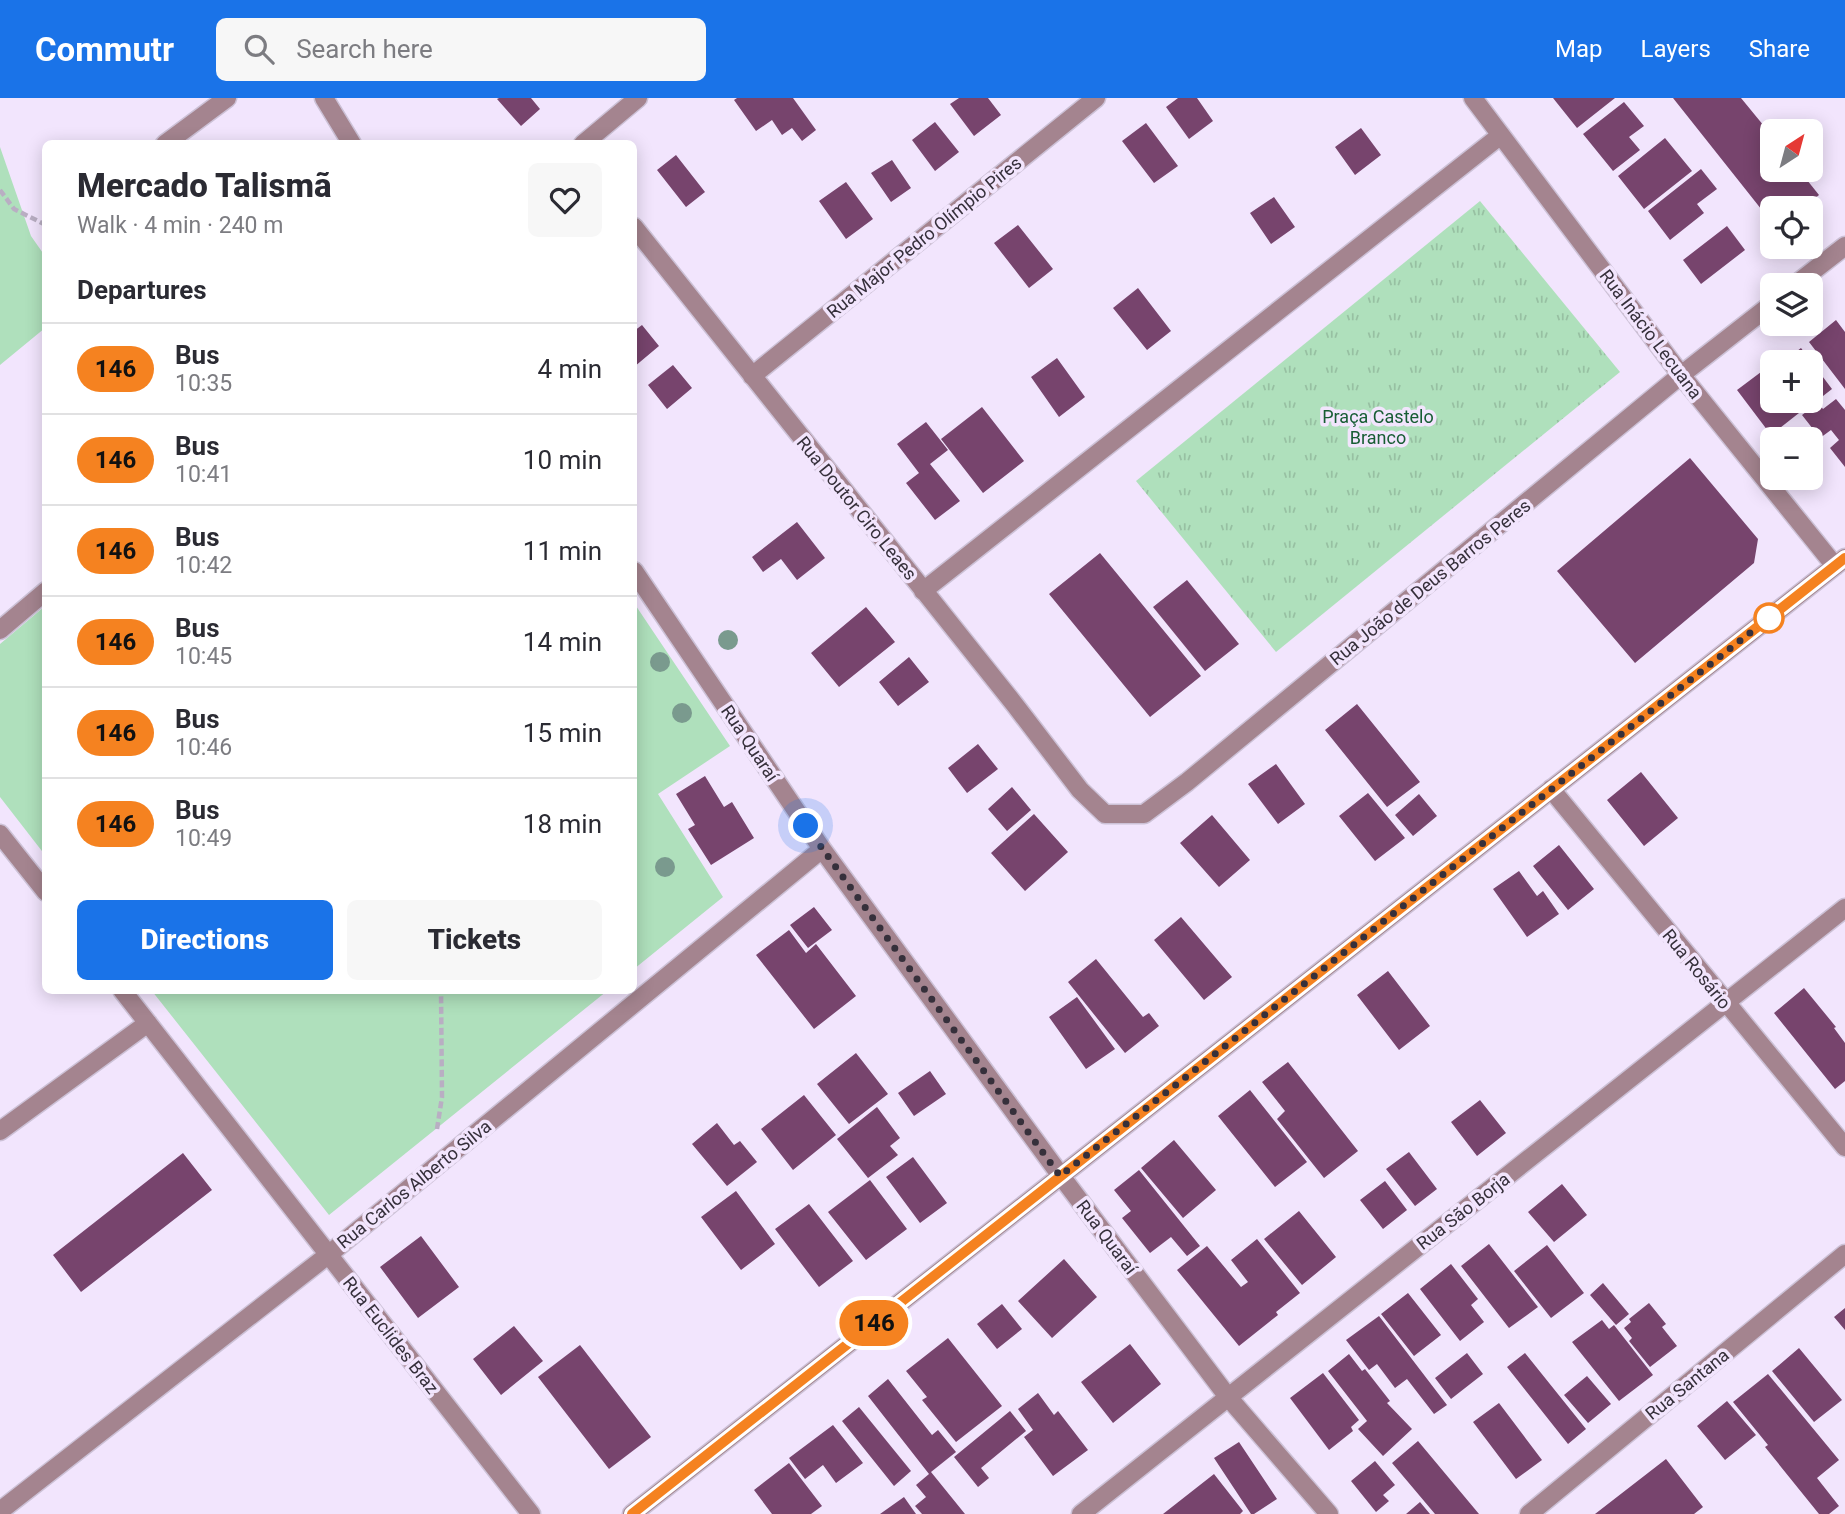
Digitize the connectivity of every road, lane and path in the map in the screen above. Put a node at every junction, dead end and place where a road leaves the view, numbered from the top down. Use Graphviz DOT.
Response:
graph roads {
  1 [pos="227,98"];
  2 [pos="324,98"];
  3 [pos="638,98"];
  4 [pos="1096,98"];
  5 [pos="1473,98"];
  6 [pos="1501,135"];
  7 [pos="170,140"];
  8 [pos="350,140"];
  9 [pos="588,140"];
  10 [pos="0,190"];
  11 [pos="42,223"];
  12 [pos="637,231"];
  13 [pos="1845,246"];
  14 [pos="1810,273"];
  15 [pos="1760,313"];
  16 [pos="1681,375"];
  17 [pos="752,376"];
  18 [pos="1840,562"];
  19 [pos="637,575"];
  20 [pos="923,591"];
  21 [pos="42,594"];
  22 [pos="0,630"];
  23 [pos="1551,789"];
  24 [pos="1080,790"];
  25 [pos="0,834"];
  26 [pos="822,849"];
  27 [pos="42,887"];
  28 [pos="1845,908"];
  29 [pos="125,994"];
  30 [pos="441,994"];
  31 [pos="1725,1004"];
  32 [pos="148,1023"];
  33 [pos="0,1131"];
  34 [pos="1845,1147"];
  35 [pos="430,1171"];
  36 [pos="1060,1176"];
  37 [pos="1845,1254"];
  38 [pos="328,1255"];
  39 [pos="1228,1397"];
  40 [pos="0,1511"];
  41 [pos="531,1514"];
  42 [pos="632,1514"];
  43 [pos="1081,1514"];
  44 [pos="1329,1514"];
  45 [pos="1529,1514"];
  1 -- 7 [label="street"];
  2 -- 8 [label="street"];
  3 -- 9 [label="street"];
  4 -- 17 [label="street, Rua Major Pedro Olímpio Pires"];
  5 -- 6 [label="street, Rua Inácio Lecuana"];
  6 -- 16 [label="street, Rua Inácio Lecuana"];
  6 -- 20 [label="street"];
  10 -- 11 [label="path"];
  12 -- 17 [label="street, Rua Doutor Ciro Leaes"];
  13 -- 14 [label="street"];
  15 -- 16 [label="street, Rua João de Deus Barros Peres"];
  16 -- 18 [label="street, Rua Inácio Lecuana"];
  16 -- 24 [label="street, Rua João de Deus Barros Peres"];
  17 -- 20 [label="street, Rua Doutor Ciro Leaes"];
  18 -- 23 [label="street"];
  19 -- 26 [label="street, Rua Quaraí"];
  20 -- 24 [label="street, Rua Doutor Ciro Leaes"];
  21 -- 22 [label="street"];
  23 -- 31 [label="street, Rua Rosário"];
  23 -- 36 [label="street"];
  25 -- 27 [label="street"];
  26 -- 35 [label="street, Rua Carlos Alberto Silva"];
  26 -- 36 [label="street, Rua Quaraí"];
  28 -- 31 [label="street, Rua São Borja"];
  29 -- 32 [label="street, Rua Euclides Braz"];
  30 -- 35 [label="path"];
  31 -- 34 [label="street, Rua Rosário"];
  31 -- 39 [label="street, Rua São Borja"];
  32 -- 33 [label="street"];
  32 -- 38 [label="street, Rua Euclides Braz"];
  35 -- 38 [label="street, Rua Carlos Alberto Silva"];
  36 -- 39 [label="street, Rua Quaraí"];
  36 -- 42 [label="street"];
  37 -- 45 [label="street, Rua Santana"];
  38 -- 40 [label="street, Rua Carlos Alberto Silva"];
  38 -- 41 [label="street, Rua Euclides Braz"];
  39 -- 43 [label="street, Rua São Borja"];
  39 -- 44 [label="street, Rua Quaraí"];
}
